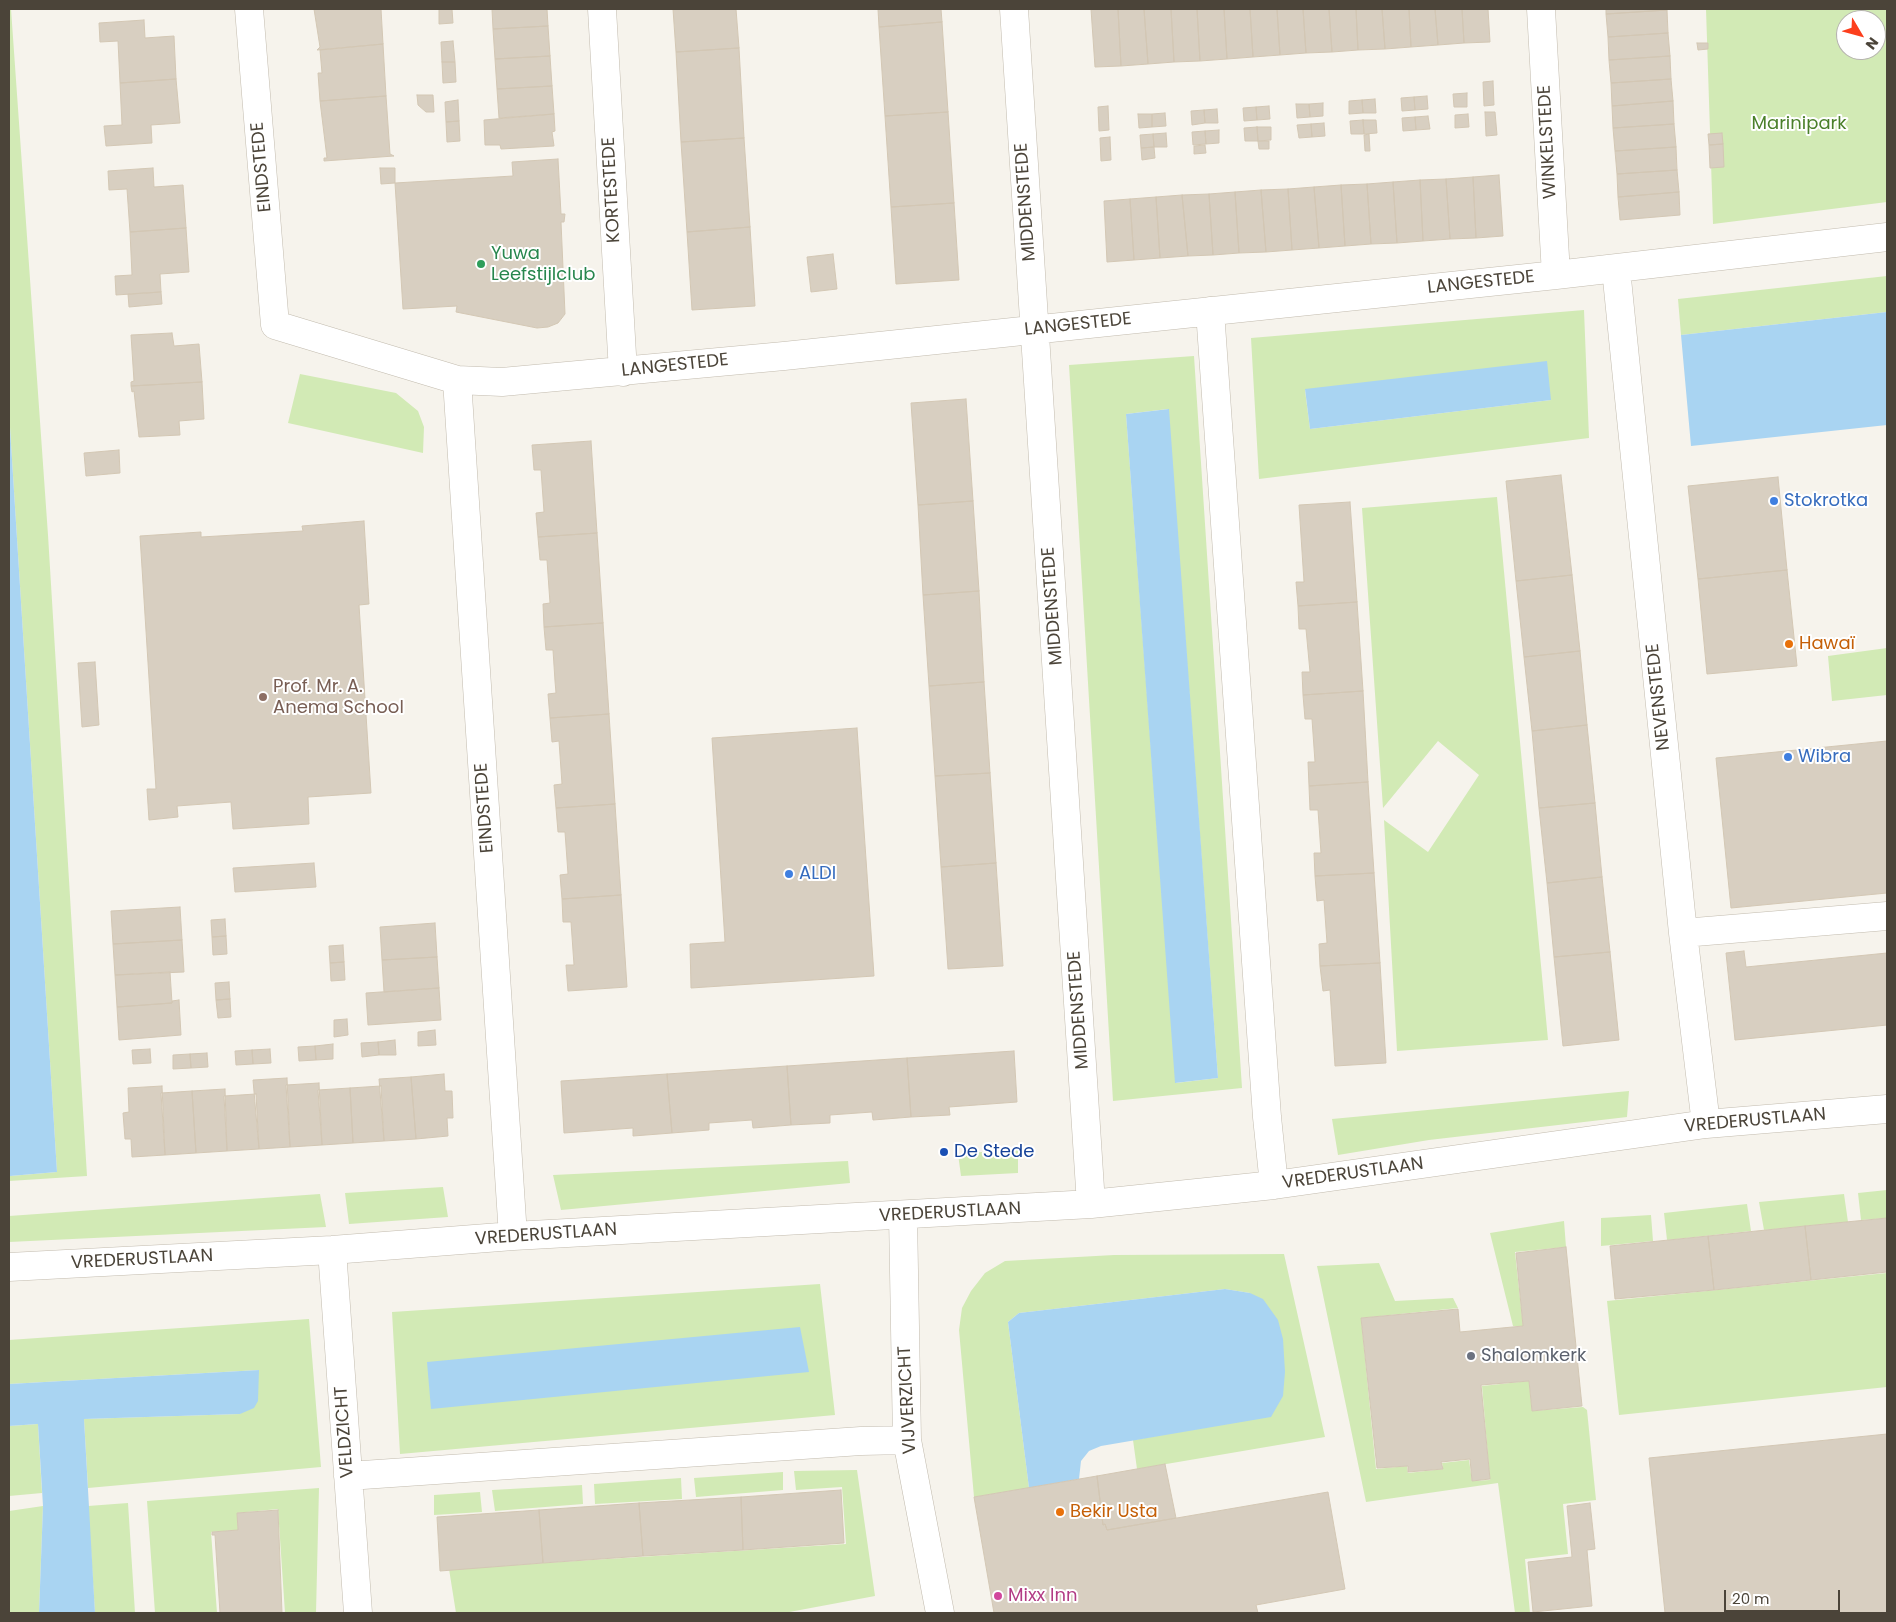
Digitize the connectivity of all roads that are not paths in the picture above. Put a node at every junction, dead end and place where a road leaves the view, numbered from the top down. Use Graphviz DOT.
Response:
graph roads {
  1 [pos="249,9"];
  2 [pos="602,9"];
  3 [pos="1014,9"];
  4 [pos="1540,9"];
  5 [pos="1887,237"];
  6 [pos="1616,269"];
  7 [pos="1556,275"];
  8 [pos="1210,311"];
  9 [pos="276,325"];
  10 [pos="1034,329"];
  11 [pos="623,372"];
  12 [pos="457,380"];
  13 [pos="1887,916"];
  14 [pos="1683,933"];
  15 [pos="1887,1109"];
  16 [pos="1706,1124"];
  17 [pos="1274,1185"];
  18 [pos="1091,1204"];
  19 [pos="902,1215"];
  20 [pos="513,1236"];
  21 [pos="332,1250"];
  22 [pos="9,1267"];
  23 [pos="907,1440"];
  24 [pos="348,1476"];
  25 [pos="358,1613"];
  26 [pos="940,1613"];
  1 -- 9 [label="street, EINDSTEDE"];
  2 -- 11 [label="street, KORTESTEDE"];
  3 -- 10 [label="street, MIDDENSTEDE"];
  4 -- 7 [label="street, WINKELSTEDE"];
  5 -- 6 [label="street, LANGESTEDE"];
  6 -- 7 [label="street, LANGESTEDE"];
  6 -- 14 [label="street, NEVENSTEDE"];
  7 -- 8 [label="street, LANGESTEDE"];
  8 -- 10 [label="street, LANGESTEDE"];
  8 -- 17 [label="street"];
  9 -- 12 [label="street, LANGESTEDE"];
  10 -- 11 [label="street, LANGESTEDE"];
  10 -- 18 [label="street, MIDDENSTEDE"];
  11 -- 12 [label="street, LANGESTEDE"];
  12 -- 20 [label="street, EINDSTEDE"];
  13 -- 14 [label="street"];
  14 -- 16 [label="street, NEVENSTEDE"];
  15 -- 16 [label="street, VREDERUSTLAAN"];
  16 -- 17 [label="street, VREDERUSTLAAN"];
  17 -- 18 [label="street, VREDERUSTLAAN"];
  18 -- 19 [label="street, VREDERUSTLAAN"];
  19 -- 20 [label="street, VREDERUSTLAAN"];
  19 -- 23 [label="street, VIJVERZICHT"];
  20 -- 21 [label="street, VREDERUSTLAAN"];
  21 -- 22 [label="street, VREDERUSTLAAN"];
  21 -- 24 [label="street, VELDZICHT"];
  23 -- 24 [label="street"];
  23 -- 26 [label="street, VIJVERZICHT"];
  24 -- 25 [label="street, VELDZICHT"];
}
